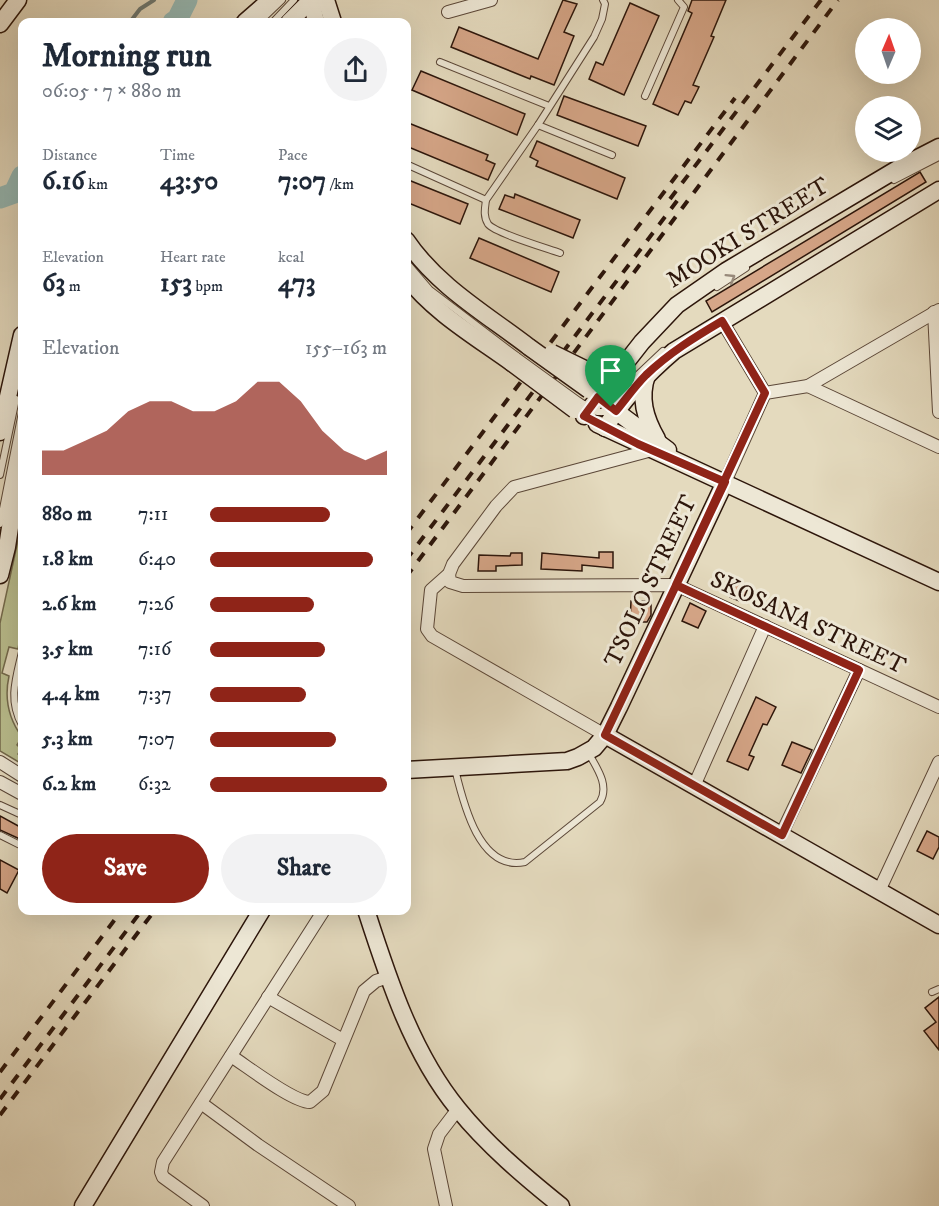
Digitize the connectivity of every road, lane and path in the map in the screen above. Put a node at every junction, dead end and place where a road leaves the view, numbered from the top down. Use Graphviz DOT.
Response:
graph roads {
  1 [pos="18,0"];
  2 [pos="270,0"];
  3 [pos="282,0"];
  4 [pos="294,0"];
  5 [pos="311,0"];
  6 [pos="316,0"];
  7 [pos="325,0"];
  8 [pos="336,0"];
  9 [pos="491,0"];
  10 [pos="603,0"];
  11 [pos="678,0"];
  12 [pos="685,3"];
  13 [pos="448,12"];
  14 [pos="250,18"];
  15 [pos="264,18"];
  16 [pos="277,18"];
  17 [pos="293,18"];
  18 [pos="315,18"];
  19 [pos="321,18"];
  20 [pos="331,18"];
  21 [pos="333,18"];
  22 [pos="0,24"];
  23 [pos="440,63"];
  24 [pos="645,96"];
  25 [pos="549,106"];
  26 [pos="538,125"];
  27 [pos="939,147"];
  28 [pos="612,155"];
  29 [pos="939,157"];
  30 [pos="411,166"];
  31 [pos="939,190"];
  32 [pos="486,200"];
  33 [pos="411,246"];
  34 [pos="560,253"];
  35 [pos="411,257"];
  36 [pos="411,268"];
  37 [pos="411,281"];
  38 [pos="937,311"];
  39 [pos="720,317"];
  40 [pos="680,338"];
  41 [pos="524,352"];
  42 [pos="18,353"];
  43 [pos="647,374"];
  44 [pos="808,386"];
  45 [pos="18,391"];
  46 [pos="765,393"];
  47 [pos="596,399"];
  48 [pos="939,412"];
  49 [pos="605,428"];
  50 [pos="0,432"];
  51 [pos="18,432"];
  52 [pos="655,446"];
  53 [pos="939,447"];
  54 [pos="0,475"];
  55 [pos="18,476"];
  56 [pos="725,482"];
  57 [pos="0,524"];
  58 [pos="449,574"];
  59 [pos="0,575"];
  60 [pos="939,582"];
  61 [pos="676,585"];
  62 [pos="765,626"];
  63 [pos="18,668"];
  64 [pos="859,670"];
  65 [pos="939,707"];
  66 [pos="18,717"];
  67 [pos="605,735"];
  68 [pos="588,752"];
  69 [pos="0,762"];
  70 [pos="939,762"];
  71 [pos="455,768"];
  72 [pos="411,770"];
  73 [pos="18,773"];
  74 [pos="0,782"];
  75 [pos="694,786"];
  76 [pos="18,792"];
  77 [pos="0,805"];
  78 [pos="18,813"];
  79 [pos="0,835"];
  80 [pos="782,835"];
  81 [pos="18,844"];
  82 [pos="879,891"];
  83 [pos="259,915"];
  84 [pos="321,915"];
  85 [pos="368,915"];
  86 [pos="939,925"];
  87 [pos="388,977"];
  88 [pos="268,997"];
  89 [pos="343,1040"];
  90 [pos="231,1056"];
  91 [pos="201,1103"];
  92 [pos="458,1109"];
  93 [pos="83,1206"];
  94 [pos="203,1206"];
  95 [pos="349,1206"];
  96 [pos="446,1206"];
  97 [pos="561,1206"];
  1 -- 22 [label="main road"];
  2 -- 14 [label="main road"];
  3 -- 15 [label="lane"];
  4 -- 16 [label="lane"];
  5 -- 17 [label="main road"];
  5 -- 18 [label="main road"];
  6 -- 19 [label="lane"];
  7 -- 20 [label="main road"];
  8 -- 21 [label="main road"];
  9 -- 13 [label="street"];
  10 -- 25 [label="lane"];
  11 -- 12 [label="lane"];
  12 -- 24 [label="lane"];
  23 -- 25 [label="lane"];
  25 -- 26 [label="lane"];
  26 -- 28 [label="lane"];
  26 -- 32 [label="lane"];
  27 -- 47 [label="main road, MOOKI STREET"];
  47 -- 29 [label="lane, MOOKI STREET, one-way"];
  30 -- 32 [label="lane"];
  31 -- 39 [label="main road, MOOKI STREET"];
  32 -- 34 [label="lane"];
  33 -- 41 [label="main road"];
  35 -- 41 [label="lane"];
  36 -- 41 [label="lane"];
  37 -- 41 [label="main road"];
  38 -- 44 [label="street"];
  38 -- 48 [label="street"];
  39 -- 43 [label="main road, MOOKI STREET"];
  39 -- 46 [label="street"];
  40 -- 47 [label="lane, MOOKI STREET"];
  41 -- 47 [label="main road, bridge"];
  41 -- 47 [label="main road, bridge"];
  42 -- 50 [label="main road"];
  43 -- 47 [label="main road, MOOKI STREET"];
  43 -- 52 [label="main road"];
  44 -- 46 [label="street"];
  44 -- 53 [label="street"];
  45 -- 54 [label="lane"];
  46 -- 56 [label="street, TSOLO STREET"];
  47 -- 49 [label="main road, MOOKI STREET"];
  47 -- 49 [label="main road"];
  47 -- 52 [label="main road"];
  49 -- 52 [label="main road"];
  51 -- 57 [label="lane"];
  52 -- 56 [label="main road"];
  52 -- 58 [label="street"];
  55 -- 59 [label="main road"];
  56 -- 60 [label="main road"];
  56 -- 61 [label="main road, TSOLO STREET"];
  58 -- 61 [label="street, SKOSANA STREET"];
  58 -- 67 [label="street"];
  61 -- 62 [label="street, SKOSANA STREET"];
  61 -- 67 [label="main road, TSOLO STREET"];
  62 -- 64 [label="street, SKOSANA STREET"];
  62 -- 75 [label="street"];
  63 -- 66 [label="lane"];
  64 -- 65 [label="street, SKOSANA STREET"];
  64 -- 80 [label="street"];
  67 -- 68 [label="main road, TSOLO STREET"];
  67 -- 75 [label="main road"];
  68 -- 71 [label="main road"];
  68 -- 71 [label="lane"];
  69 -- 73 [label="street"];
  70 -- 82 [label="street"];
  71 -- 72 [label="main road"];
  74 -- 76 [label="street"];
  75 -- 80 [label="main road"];
  77 -- 78 [label="lane"];
  79 -- 81 [label="lane"];
  80 -- 82 [label="main road"];
  82 -- 86 [label="main road"];
  83 -- 93 [label="main road"];
  84 -- 88 [label="street"];
  85 -- 87 [label="main road"];
  87 -- 89 [label="street"];
  87 -- 92 [label="main road"];
  88 -- 89 [label="street"];
  88 -- 90 [label="street"];
  89 -- 90 [label="street"];
  90 -- 91 [label="street"];
  91 -- 94 [label="street"];
  91 -- 95 [label="street"];
  92 -- 96 [label="street"];
  92 -- 97 [label="main road"];
}
